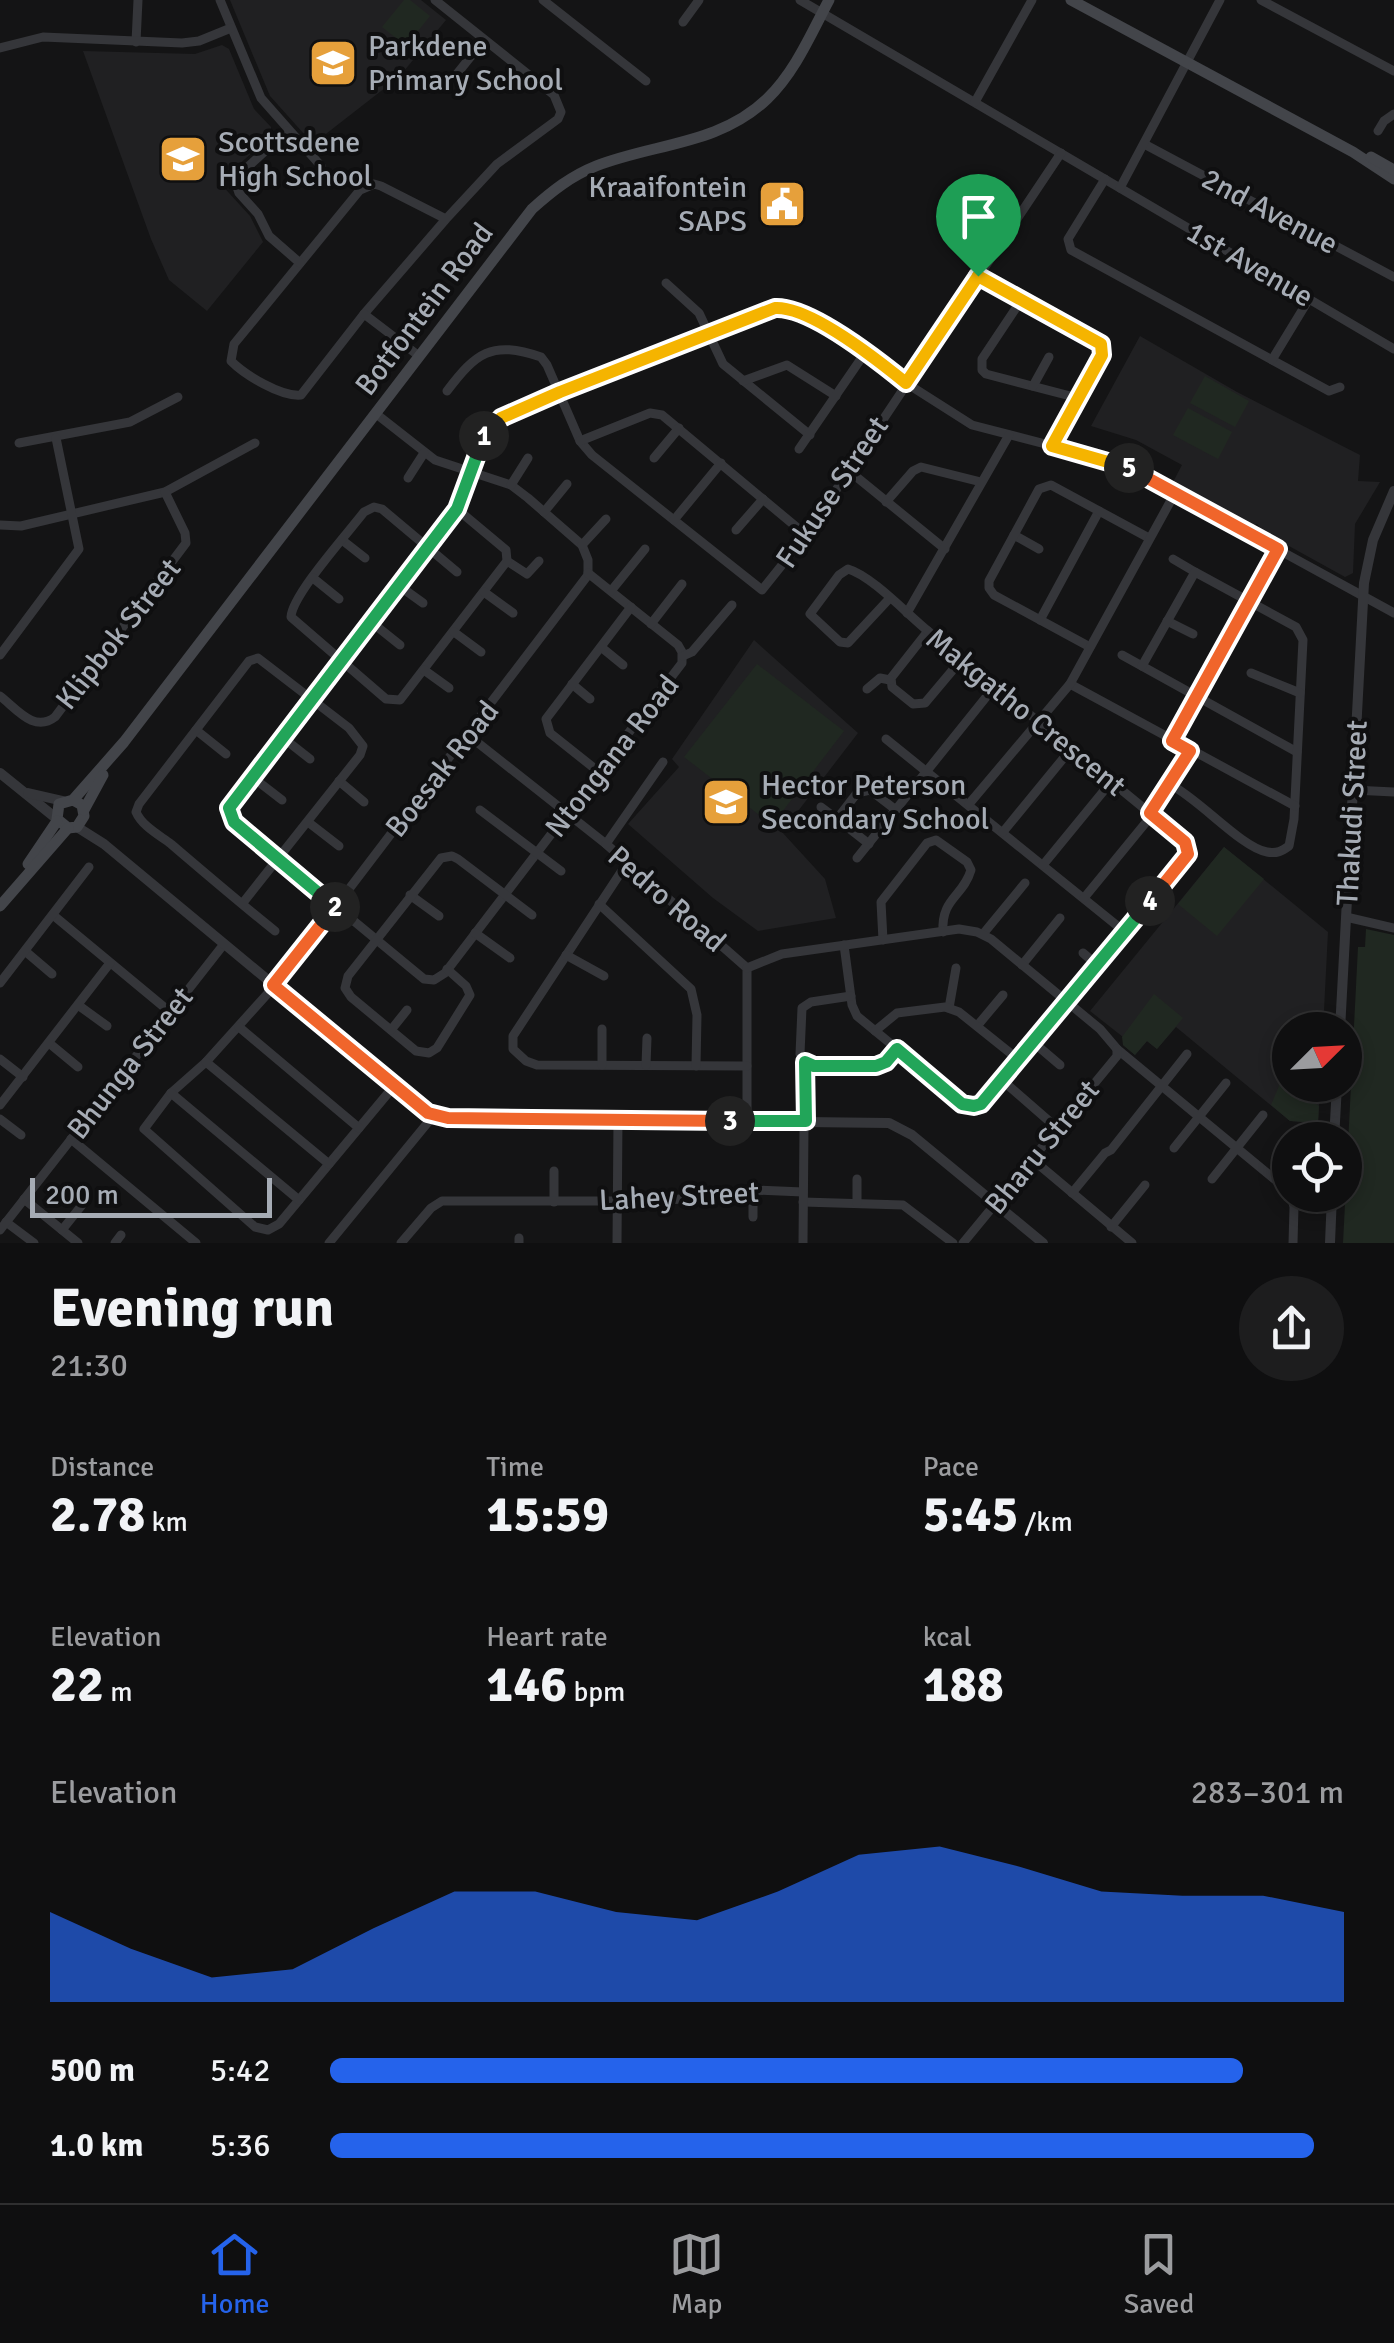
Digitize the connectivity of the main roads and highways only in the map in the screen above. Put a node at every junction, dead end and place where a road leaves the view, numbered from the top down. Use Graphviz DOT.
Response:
graph roads {
  1 [pos="829,0"];
  2 [pos="1071,0"];
  3 [pos="1352,152"];
  4 [pos="1394,170"];
  5 [pos="1394,178"];
  6 [pos="124,742"];
  7 [pos="68,800"];
  8 [pos="71,820"];
  9 [pos="0,906"];
  1 -- 6 [label="main road, Botfontein Road"];
  2 -- 3 [label="main road"];
  3 -- 4 [label="main road"];
  3 -- 5 [label="main road"];
  6 -- 7 [label="main road, Botfontein Road"];
  6 -- 8 [label="main road, Botfontein Road"];
  7 -- 8 [label="main road"];
  7 -- 8 [label="main road"];
  8 -- 9 [label="main road, Botfontein Road"];
}
